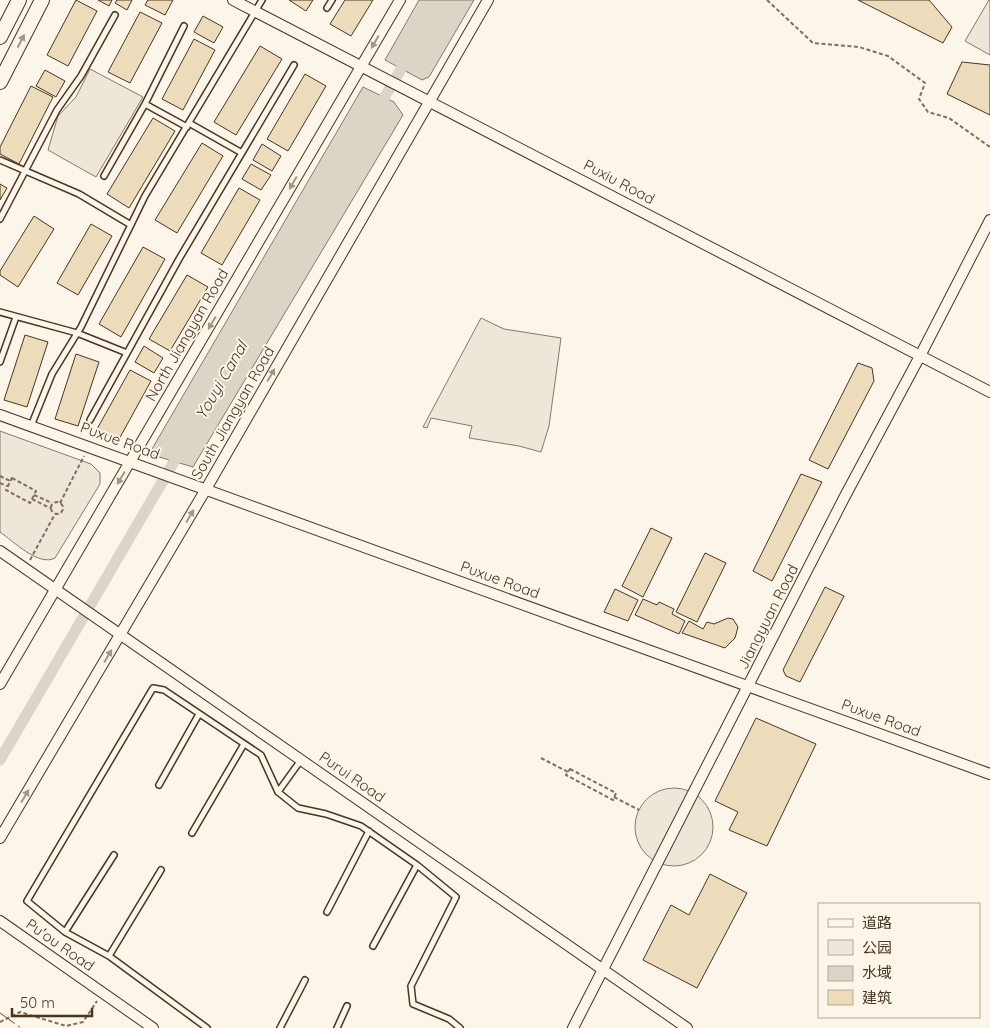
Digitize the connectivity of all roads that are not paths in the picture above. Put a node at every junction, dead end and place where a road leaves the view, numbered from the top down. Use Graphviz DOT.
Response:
graph roads {
  1 [pos="19,0"];
  2 [pos="42,0"];
  3 [pos="233,0"];
  4 [pos="262,0"];
  5 [pos="332,0"];
  6 [pos="400,0"];
  7 [pos="488,0"];
  8 [pos="327,8"];
  9 [pos="255,11"];
  10 [pos="115,15"];
  11 [pos="184,26"];
  12 [pos="0,37"];
  13 [pos="294,65"];
  14 [pos="362,66"];
  15 [pos="0,82"];
  16 [pos="429,101"];
  17 [pos="145,104"];
  18 [pos="188,125"];
  19 [pos="242,153"];
  20 [pos="0,160"];
  21 [pos="25,172"];
  22 [pos="104,176"];
  23 [pos="0,219"];
  24 [pos="990,220"];
  25 [pos="131,225"];
  26 [pos="0,312"];
  27 [pos="16,317"];
  28 [pos="77,333"];
  29 [pos="127,353"];
  30 [pos="920,356"];
  31 [pos="0,362"];
  32 [pos="990,392"];
  33 [pos="0,414"];
  34 [pos="90,420"];
  35 [pos="32,426"];
  36 [pos="131,461"];
  37 [pos="206,489"];
  38 [pos="0,551"];
  39 [pos="55,589"];
  40 [pos="120,634"];
  41 [pos="0,684"];
  42 [pos="749,686"];
  43 [pos="199,714"];
  44 [pos="244,744"];
  45 [pos="302,760"];
  46 [pos="990,774"];
  47 [pos="159,785"];
  48 [pos="278,792"];
  49 [pos="369,832"];
  50 [pos="192,833"];
  51 [pos="0,838"];
  52 [pos="114,855"];
  53 [pos="418,865"];
  54 [pos="161,870"];
  55 [pos="327,912"];
  56 [pos="0,921"];
  57 [pos="64,932"];
  58 [pos="373,946"];
  59 [pos="109,956"];
  60 [pos="604,970"];
  61 [pos="306,980"];
  62 [pos="347,1006"];
  63 [pos="153,1028"];
  64 [pos="207,1028"];
  65 [pos="280,1028"];
  66 [pos="337,1028"];
  67 [pos="460,1028"];
  68 [pos="573,1028"];
  69 [pos="687,1028"];
  1 -- 12 [label="street"];
  15 -- 2 [label="street, one-way"];
  3 -- 9 [label="street, Puxiu Road"];
  4 -- 9 [label="lane"];
  5 -- 8 [label="lane"];
  6 -- 14 [label="street, North Jiangyan Road, one-way"];
  7 -- 16 [label="street, South Jiangyan Road"];
  9 -- 14 [label="street, Puxiu Road"];
  9 -- 18 [label="lane"];
  10 -- 21 [label="lane"];
  11 -- 17 [label="lane"];
  13 -- 19 [label="lane"];
  14 -- 16 [label="street, Puxiu Road"];
  14 -- 36 [label="street, North Jiangyan Road, one-way"];
  16 -- 30 [label="street, Puxiu Road"];
  37 -- 16 [label="street, South Jiangyan Road, one-way"];
  17 -- 18 [label="lane"];
  17 -- 22 [label="lane"];
  18 -- 19 [label="lane"];
  18 -- 25 [label="lane"];
  19 -- 29 [label="lane"];
  20 -- 21 [label="lane"];
  21 -- 23 [label="lane"];
  21 -- 25 [label="lane"];
  24 -- 30 [label="street, Jiangyuan Road"];
  25 -- 28 [label="lane"];
  26 -- 27 [label="lane"];
  27 -- 28 [label="lane"];
  27 -- 31 [label="lane"];
  28 -- 29 [label="lane"];
  28 -- 35 [label="lane"];
  29 -- 34 [label="lane"];
  30 -- 32 [label="street, Puxiu Road"];
  30 -- 42 [label="street, Jiangyuan Road"];
  33 -- 35 [label="street, Puxue Road"];
  35 -- 36 [label="street, Puxue Road"];
  36 -- 37 [label="street, Puxue Road"];
  36 -- 39 [label="street, North Jiangyan Road, one-way"];
  40 -- 37 [label="street, South Jiangyan Road, one-way"];
  37 -- 42 [label="street, Puxue Road"];
  38 -- 39 [label="street, Purui Road"];
  39 -- 40 [label="street, Purui Road"];
  39 -- 41 [label="street, North Jiangyan Road"];
  40 -- 45 [label="street, Purui Road"];
  51 -- 40 [label="street, South Jiangyan Road, one-way"];
  42 -- 46 [label="street, Puxue Road"];
  42 -- 60 [label="street, Jiangyuan Road"];
  43 -- 44 [label="lane"];
  43 -- 47 [label="lane"];
  43 -- 57 [label="lane"];
  44 -- 48 [label="lane"];
  44 -- 50 [label="lane"];
  45 -- 48 [label="lane"];
  45 -- 60 [label="street, Purui Road"];
  48 -- 49 [label="lane"];
  49 -- 53 [label="lane"];
  49 -- 55 [label="lane"];
  52 -- 57 [label="lane"];
  53 -- 58 [label="lane"];
  53 -- 67 [label="lane"];
  54 -- 59 [label="lane"];
  56 -- 63 [label="street, Pu'ou Road"];
  57 -- 59 [label="lane"];
  59 -- 64 [label="lane"];
  60 -- 68 [label="street, Jiangyuan Road"];
  60 -- 69 [label="street, Purui Road"];
  61 -- 65 [label="lane"];
  62 -- 66 [label="lane"];
}
